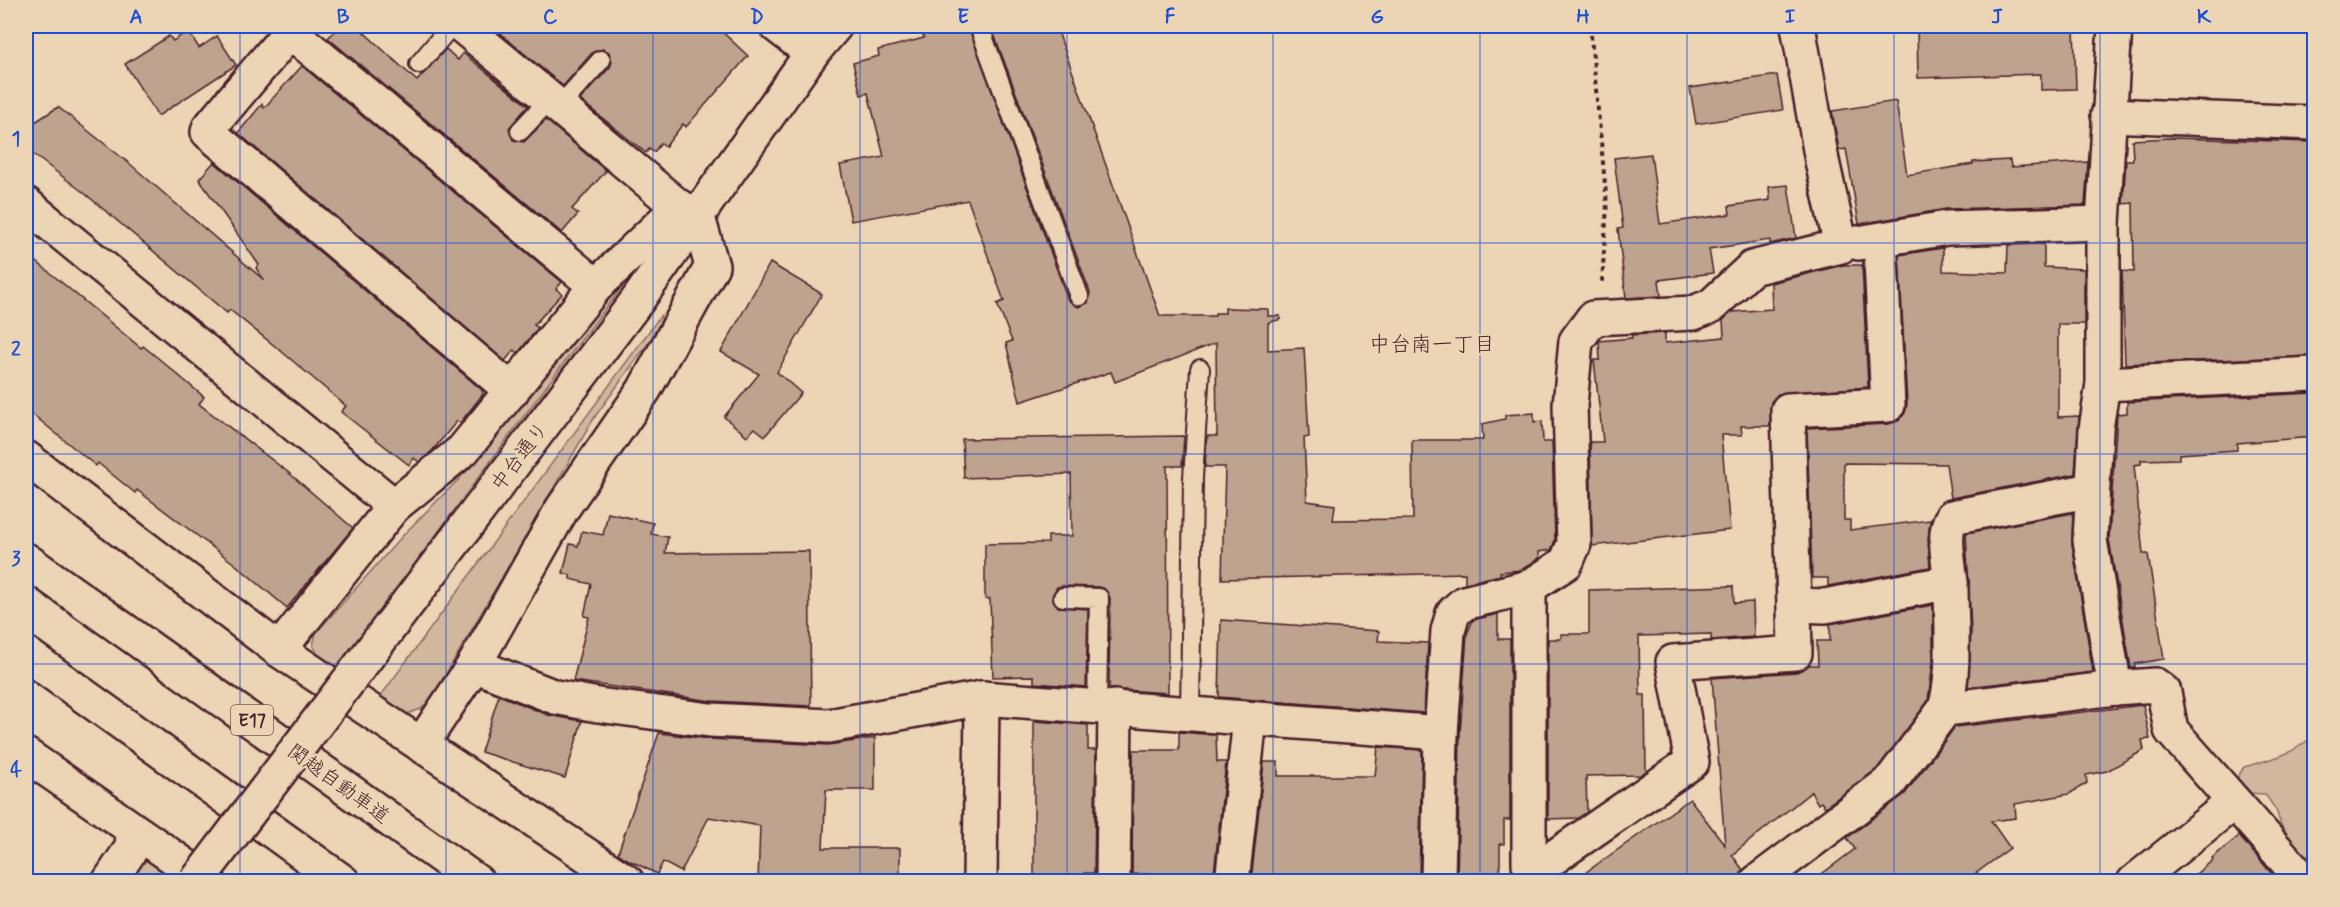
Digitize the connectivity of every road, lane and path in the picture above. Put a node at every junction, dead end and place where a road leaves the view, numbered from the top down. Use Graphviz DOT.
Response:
graph roads {
  1 [pos="777,26"];
  2 [pos="835,26"];
  3 [pos="979,26"];
  4 [pos="1590,26"];
  5 [pos="1798,26"];
  6 [pos="2115,26"];
  7 [pos="471,29"];
  8 [pos="812,53"];
  9 [pos="601,60"];
  10 [pos="419,63"];
  11 [pos="555,103"];
  12 [pos="2108,115"];
  13 [pos="2314,123"];
  14 [pos="520,131"];
  15 [pos="26,204"];
  16 [pos="688,211"];
  17 [pos="2103,223"];
  18 [pos="1880,240"];
  19 [pos="1841,246"];
  20 [pos="596,285"];
  21 [pos="1079,296"];
  22 [pos="1593,318"];
  23 [pos="1200,369"];
  24 [pos="2314,374"];
  25 [pos="2103,384"];
  26 [pos="512,391"];
  27 [pos="26,458"];
  28 [pos="2092,490"];
  29 [pos="394,506"];
  30 [pos="26,560"];
  31 [pos="1950,582"];
  32 [pos="1529,587"];
  33 [pos="1063,597"];
  34 [pos="1794,605"];
  35 [pos="279,650"];
  36 [pos="26,654"];
  37 [pos="474,665"];
  38 [pos="2115,688"];
  39 [pos="982,698"];
  40 [pos="1106,707"];
  41 [pos="1945,709"];
  42 [pos="1190,714"];
  43 [pos="1250,719"];
  44 [pos="1441,733"];
  45 [pos="421,745"];
  46 [pos="26,755"];
  47 [pos="2234,802"];
  48 [pos="134,832"];
  49 [pos="109,882"];
  50 [pos="196,882"];
  51 [pos="208,882"];
  52 [pos="343,882"];
  53 [pos="477,882"];
  54 [pos="627,882"];
  55 [pos="980,882"];
  56 [pos="1113,882"];
  57 [pos="1232,882"];
  58 [pos="1438,882"];
  59 [pos="1757,882"];
  60 [pos="2134,882"];
  61 [pos="2306,882"];
  1 -- 8 [label="main road"];
  2 -- 8 [label="main road, 中台通り"];
  3 -- 21 [label="lane"];
  4 -- 22 [label="path"];
  5 -- 19 [label="main road"];
  6 -- 12 [label="main road"];
  7 -- 10 [label="lane"];
  7 -- 11 [label="main road"];
  8 -- 16 [label="main road, 中台通り"];
  9 -- 11 [label="lane"];
  11 -- 14 [label="lane"];
  11 -- 16 [label="main road"];
  12 -- 13 [label="main road"];
  12 -- 17 [label="main road"];
  15 -- 29 [label="main road"];
  16 -- 20 [label="main road"];
  16 -- 37 [label="main road"];
  16 -- 50 [label="main road, 中台通り, bridge"];
  17 -- 18 [label="main road"];
  17 -- 25 [label="main road"];
  18 -- 19 [label="main road"];
  18 -- 34 [label="main road"];
  19 -- 22 [label="main road"];
  20 -- 26 [label="main road"];
  20 -- 26 [label="main road"];
  22 -- 32 [label="main road"];
  23 -- 42 [label="lane"];
  24 -- 25 [label="main road"];
  25 -- 28 [label="main road"];
  26 -- 29 [label="main road"];
  27 -- 35 [label="main road"];
  28 -- 31 [label="main road"];
  28 -- 38 [label="main road"];
  29 -- 35 [label="main road"];
  30 -- 53 [label="main road, 関越自動車道 / E17"];
  31 -- 34 [label="main road"];
  31 -- 41 [label="main road"];
  32 -- 34 [label="main road"];
  32 -- 44 [label="main road"];
  33 -- 40 [label="lane"];
  35 -- 45 [label="main road"];
  36 -- 52 [label="main road"];
  37 -- 39 [label="main road"];
  37 -- 45 [label="main road"];
  38 -- 41 [label="main road"];
  38 -- 47 [label="main road"];
  39 -- 40 [label="main road"];
  39 -- 55 [label="main road"];
  40 -- 42 [label="main road"];
  40 -- 56 [label="main road"];
  41 -- 59 [label="main road"];
  42 -- 43 [label="main road"];
  43 -- 44 [label="main road"];
  43 -- 57 [label="main road"];
  44 -- 58 [label="main road"];
  45 -- 54 [label="main road"];
  46 -- 48 [label="main road"];
  47 -- 60 [label="main road"];
  47 -- 61 [label="main road"];
  48 -- 49 [label="main road"];
  48 -- 51 [label="main road"];
}
